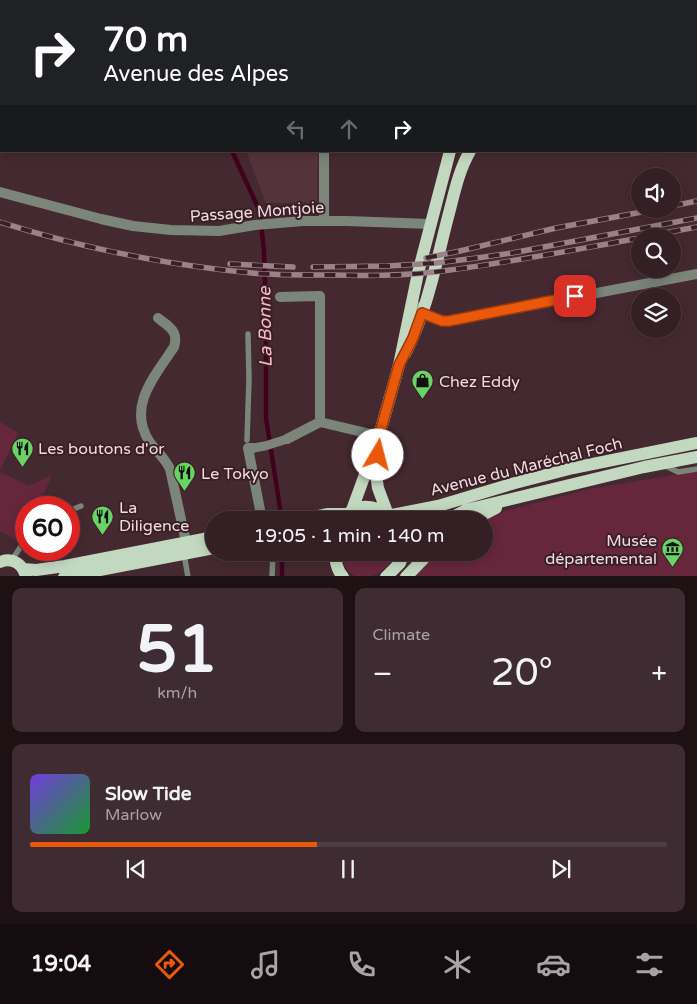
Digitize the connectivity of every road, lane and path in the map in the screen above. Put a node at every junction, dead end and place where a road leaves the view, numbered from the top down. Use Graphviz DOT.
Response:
graph roads {
  1 [pos="324,152"];
  2 [pos="450,152"];
  3 [pos="470,152"];
  4 [pos="0,192"];
  5 [pos="324,221"];
  6 [pos="430,224"];
  7 [pos="697,274"];
  8 [pos="414,289"];
  9 [pos="280,297"];
  10 [pos="422,313"];
  11 [pos="158,318"];
  12 [pos="248,334"];
  13 [pos="399,365"];
  14 [pos="320,422"];
  15 [pos="379,436"];
  16 [pos="287,439"];
  17 [pos="697,443"];
  18 [pos="249,446"];
  19 [pos="697,457"];
  20 [pos="662,464"];
  21 [pos="697,468"];
  22 [pos="518,497"];
  23 [pos="260,511"];
  24 [pos="350,511"];
  25 [pos="356,511"];
  26 [pos="383,511"];
  27 [pos="390,511"];
  28 [pos="415,511"];
  29 [pos="464,511"];
  30 [pos="491,511"];
  31 [pos="205,540"];
  32 [pos="185,548"];
  33 [pos="205,548"];
  34 [pos="15,551"];
  35 [pos="6,561"];
  36 [pos="273,561"];
  37 [pos="401,561"];
  38 [pos="421,561"];
  39 [pos="336,564"];
  40 [pos="25,573"];
  41 [pos="64,576"];
  42 [pos="188,576"];
  43 [pos="272,576"];
  44 [pos="343,576"];
  45 [pos="386,576"];
  46 [pos="406,576"];
  1 -- 5 [label="street"];
  2 -- 6 [label="main road"];
  3 -- 10 [label="main road"];
  4 -- 5 [label="street, Passage Montjoie"];
  5 -- 6 [label="street, Passage Montjoie"];
  6 -- 8 [label="main road"];
  7 -- 10 [label="street"];
  8 -- 10 [label="street"];
  8 -- 13 [label="main road"];
  9 -- 14 [label="street"];
  10 -- 13 [label="main road"];
  11 -- 32 [label="street"];
  12 -- 18 [label="lane"];
  13 -- 15 [label="main road"];
  14 -- 15 [label="street"];
  14 -- 16 [label="street"];
  15 -- 24 [label="main road"];
  15 -- 27 [label="main road"];
  16 -- 18 [label="street"];
  17 -- 28 [label="main road, Avenue du Maréchal Foch"];
  18 -- 23 [label="street"];
  19 -- 20 [label="main road, Avenue du Maréchal Foch"];
  20 -- 21 [label="lane"];
  20 -- 22 [label="main road, Avenue du Maréchal Foch"];
  22 -- 29 [label="main road, Avenue du Maréchal Foch"];
  22 -- 30 [label="main road"];
  25 -- 26 [label="main road"];
  31 -- 32 [label="main road"];
  32 -- 33 [label="main road"];
  32 -- 40 [label="main road"];
  32 -- 41 [label="main road"];
  32 -- 42 [label="lane"];
  34 -- 35 [label="lane"];
  35 -- 40 [label="main road"];
  36 -- 43 [label="lane"];
  37 -- 45 [label="main road"];
  38 -- 46 [label="main road"];
  39 -- 44 [label="main road"];
}
